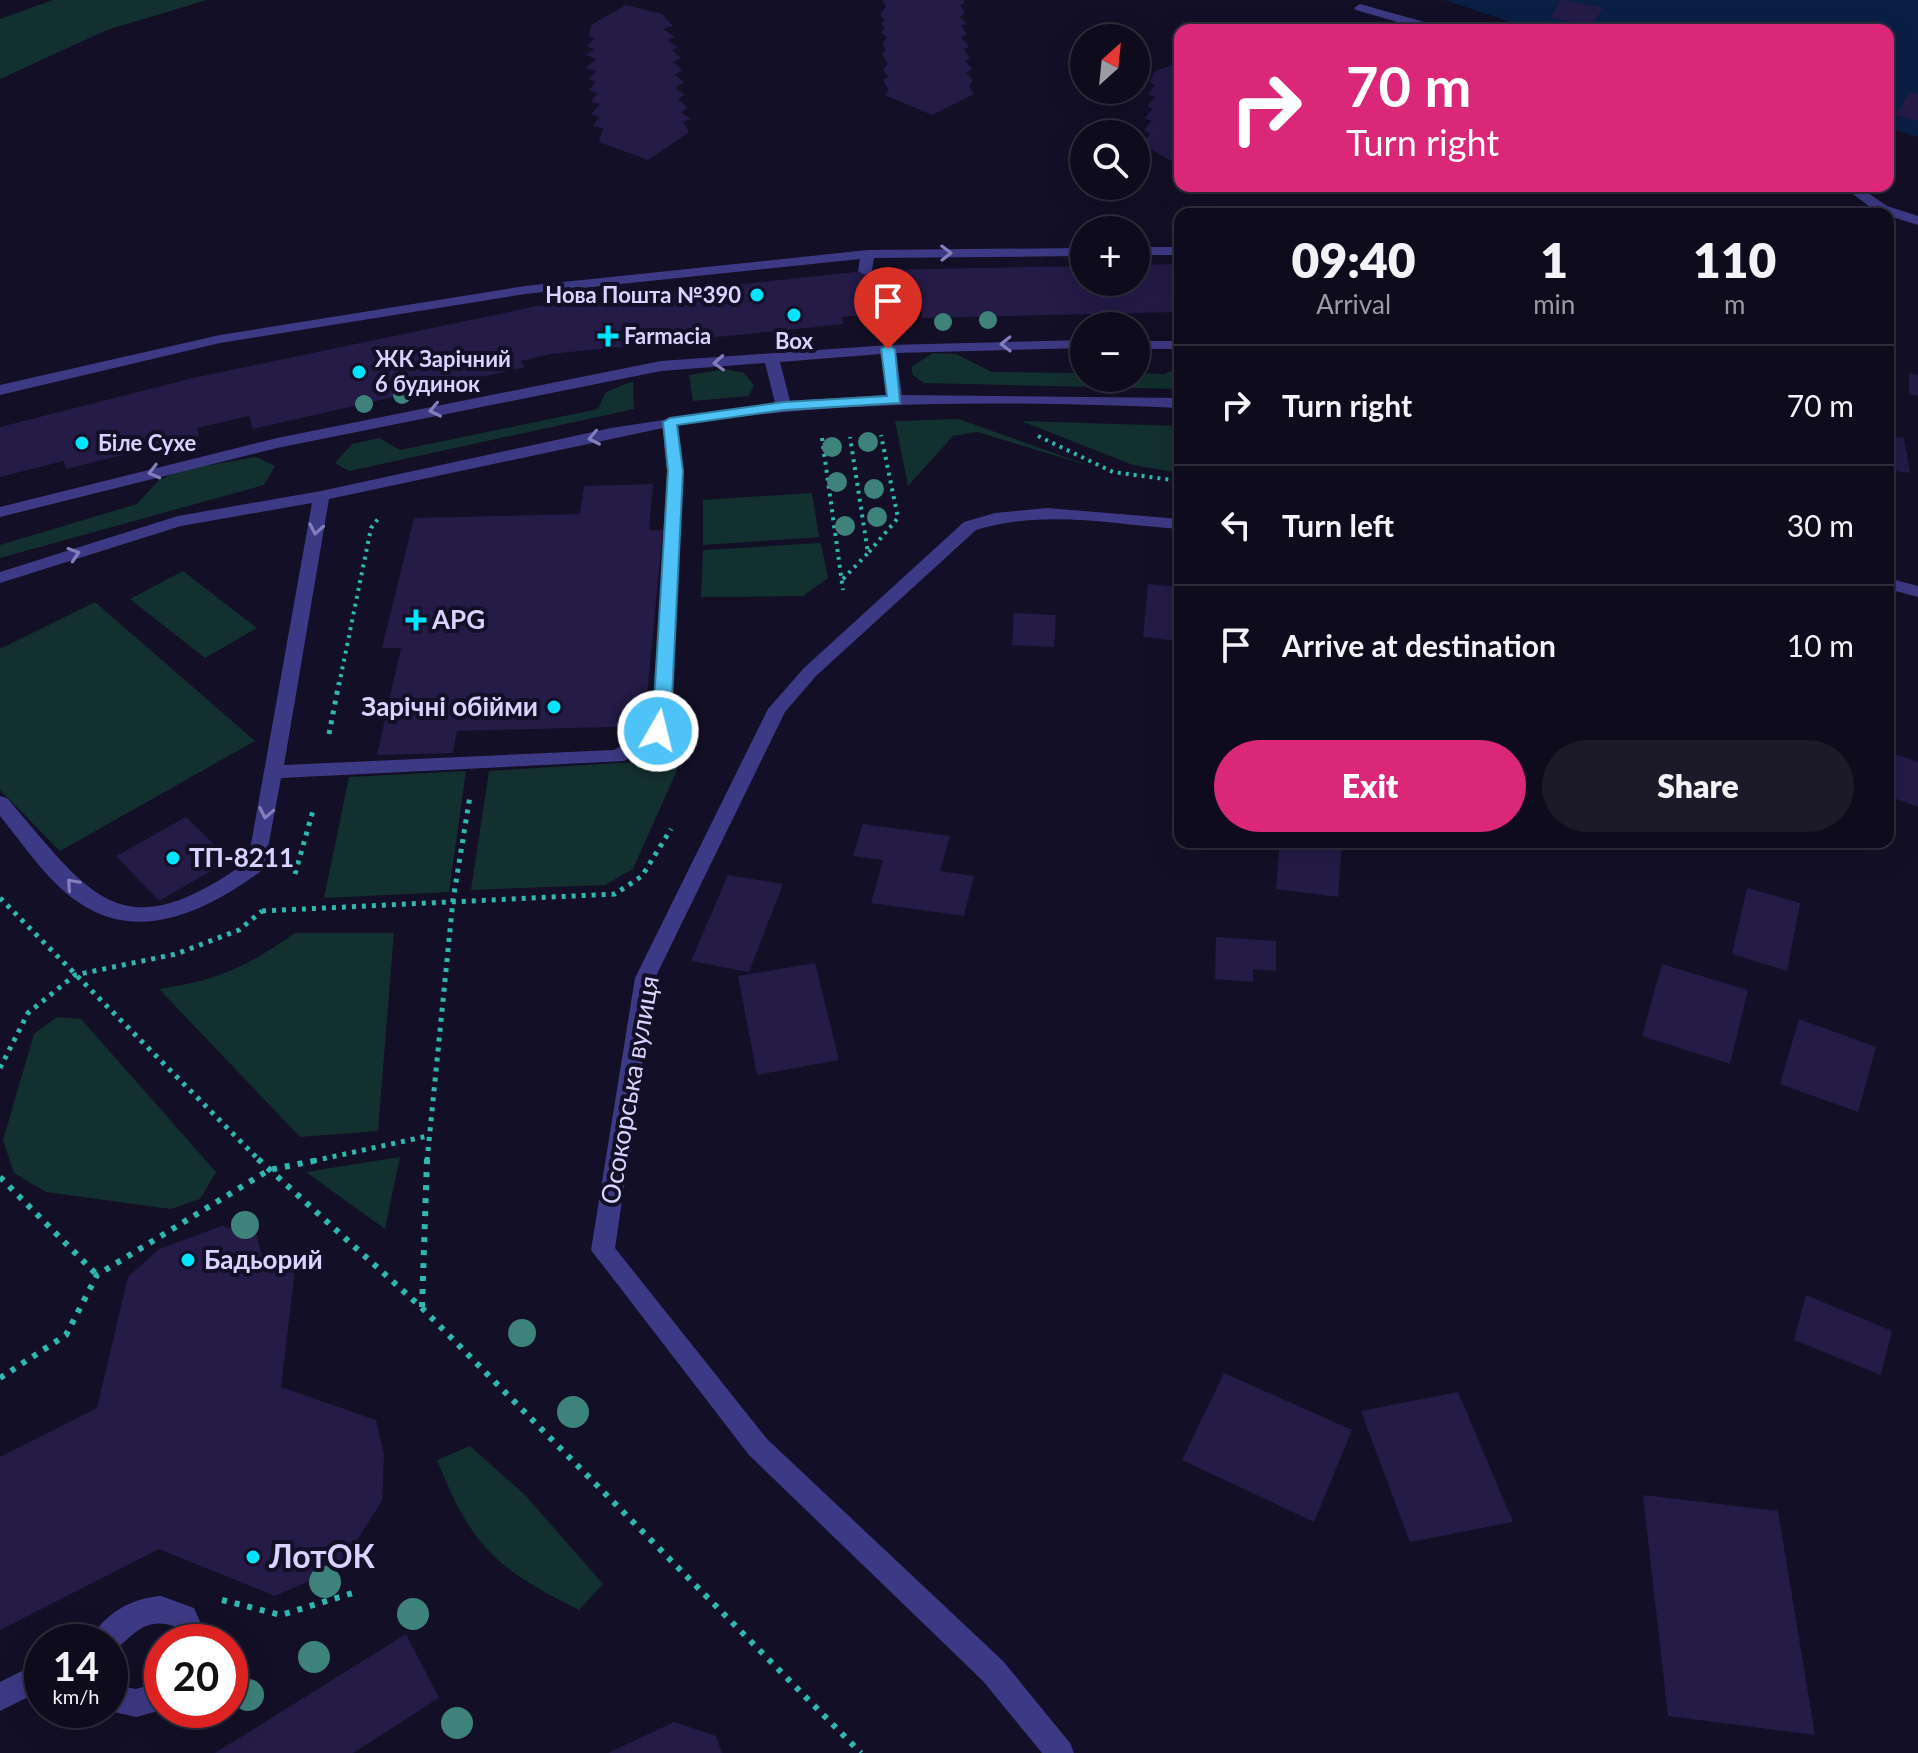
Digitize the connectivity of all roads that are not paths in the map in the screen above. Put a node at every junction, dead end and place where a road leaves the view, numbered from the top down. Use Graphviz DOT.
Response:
graph roads {
  1 [pos="1360,8"];
  2 [pos="1417,24"];
  3 [pos="1858,192"];
  4 [pos="1881,208"];
  5 [pos="1894,213"];
  6 [pos="1918,221"];
  7 [pos="1150,251"];
  8 [pos="1174,251"];
  9 [pos="1070,252"];
  10 [pos="868,254"];
  11 [pos="865,271"];
  12 [pos="1070,344"];
  13 [pos="1150,345"];
  14 [pos="1174,345"];
  15 [pos="888,349"];
  16 [pos="772,361"];
  17 [pos="0,390"];
  18 [pos="895,400"];
  19 [pos="1174,403"];
  20 [pos="784,406"];
  21 [pos="670,422"];
  22 [pos="321,496"];
  23 [pos="0,512"];
  24 [pos="1174,524"];
  25 [pos="0,578"];
  26 [pos="1894,585"];
  27 [pos="1918,592"];
  28 [pos="274,772"];
  29 [pos="0,803"];
  30 [pos="121,1624"];
  31 [pos="187,1624"];
  32 [pos="24,1684"];
  33 [pos="0,1697"];
  34 [pos="1060,1753"];
  1 -- 2 [label="street"];
  3 -- 4 [label="street"];
  5 -- 6 [label="street"];
  7 -- 8 [label="street"];
  10 -- 9 [label="street, one-way"];
  10 -- 11 [label="street"];
  10 -- 17 [label="street"];
  12 -- 15 [label="street, one-way"];
  13 -- 14 [label="street"];
  15 -- 16 [label="street"];
  15 -- 18 [label="street"];
  16 -- 20 [label="street"];
  16 -- 23 [label="street, one-way"];
  18 -- 19 [label="street"];
  18 -- 20 [label="street"];
  20 -- 21 [label="street"];
  21 -- 22 [label="street, one-way"];
  21 -- 28 [label="street"];
  25 -- 22 [label="street, one-way"];
  22 -- 28 [label="street, one-way"];
  24 -- 34 [label="street, Осокорська вулиця"];
  26 -- 27 [label="street"];
  28 -- 29 [label="street, one-way"];
  30 -- 31 [label="street"];
  32 -- 33 [label="street"];
}
